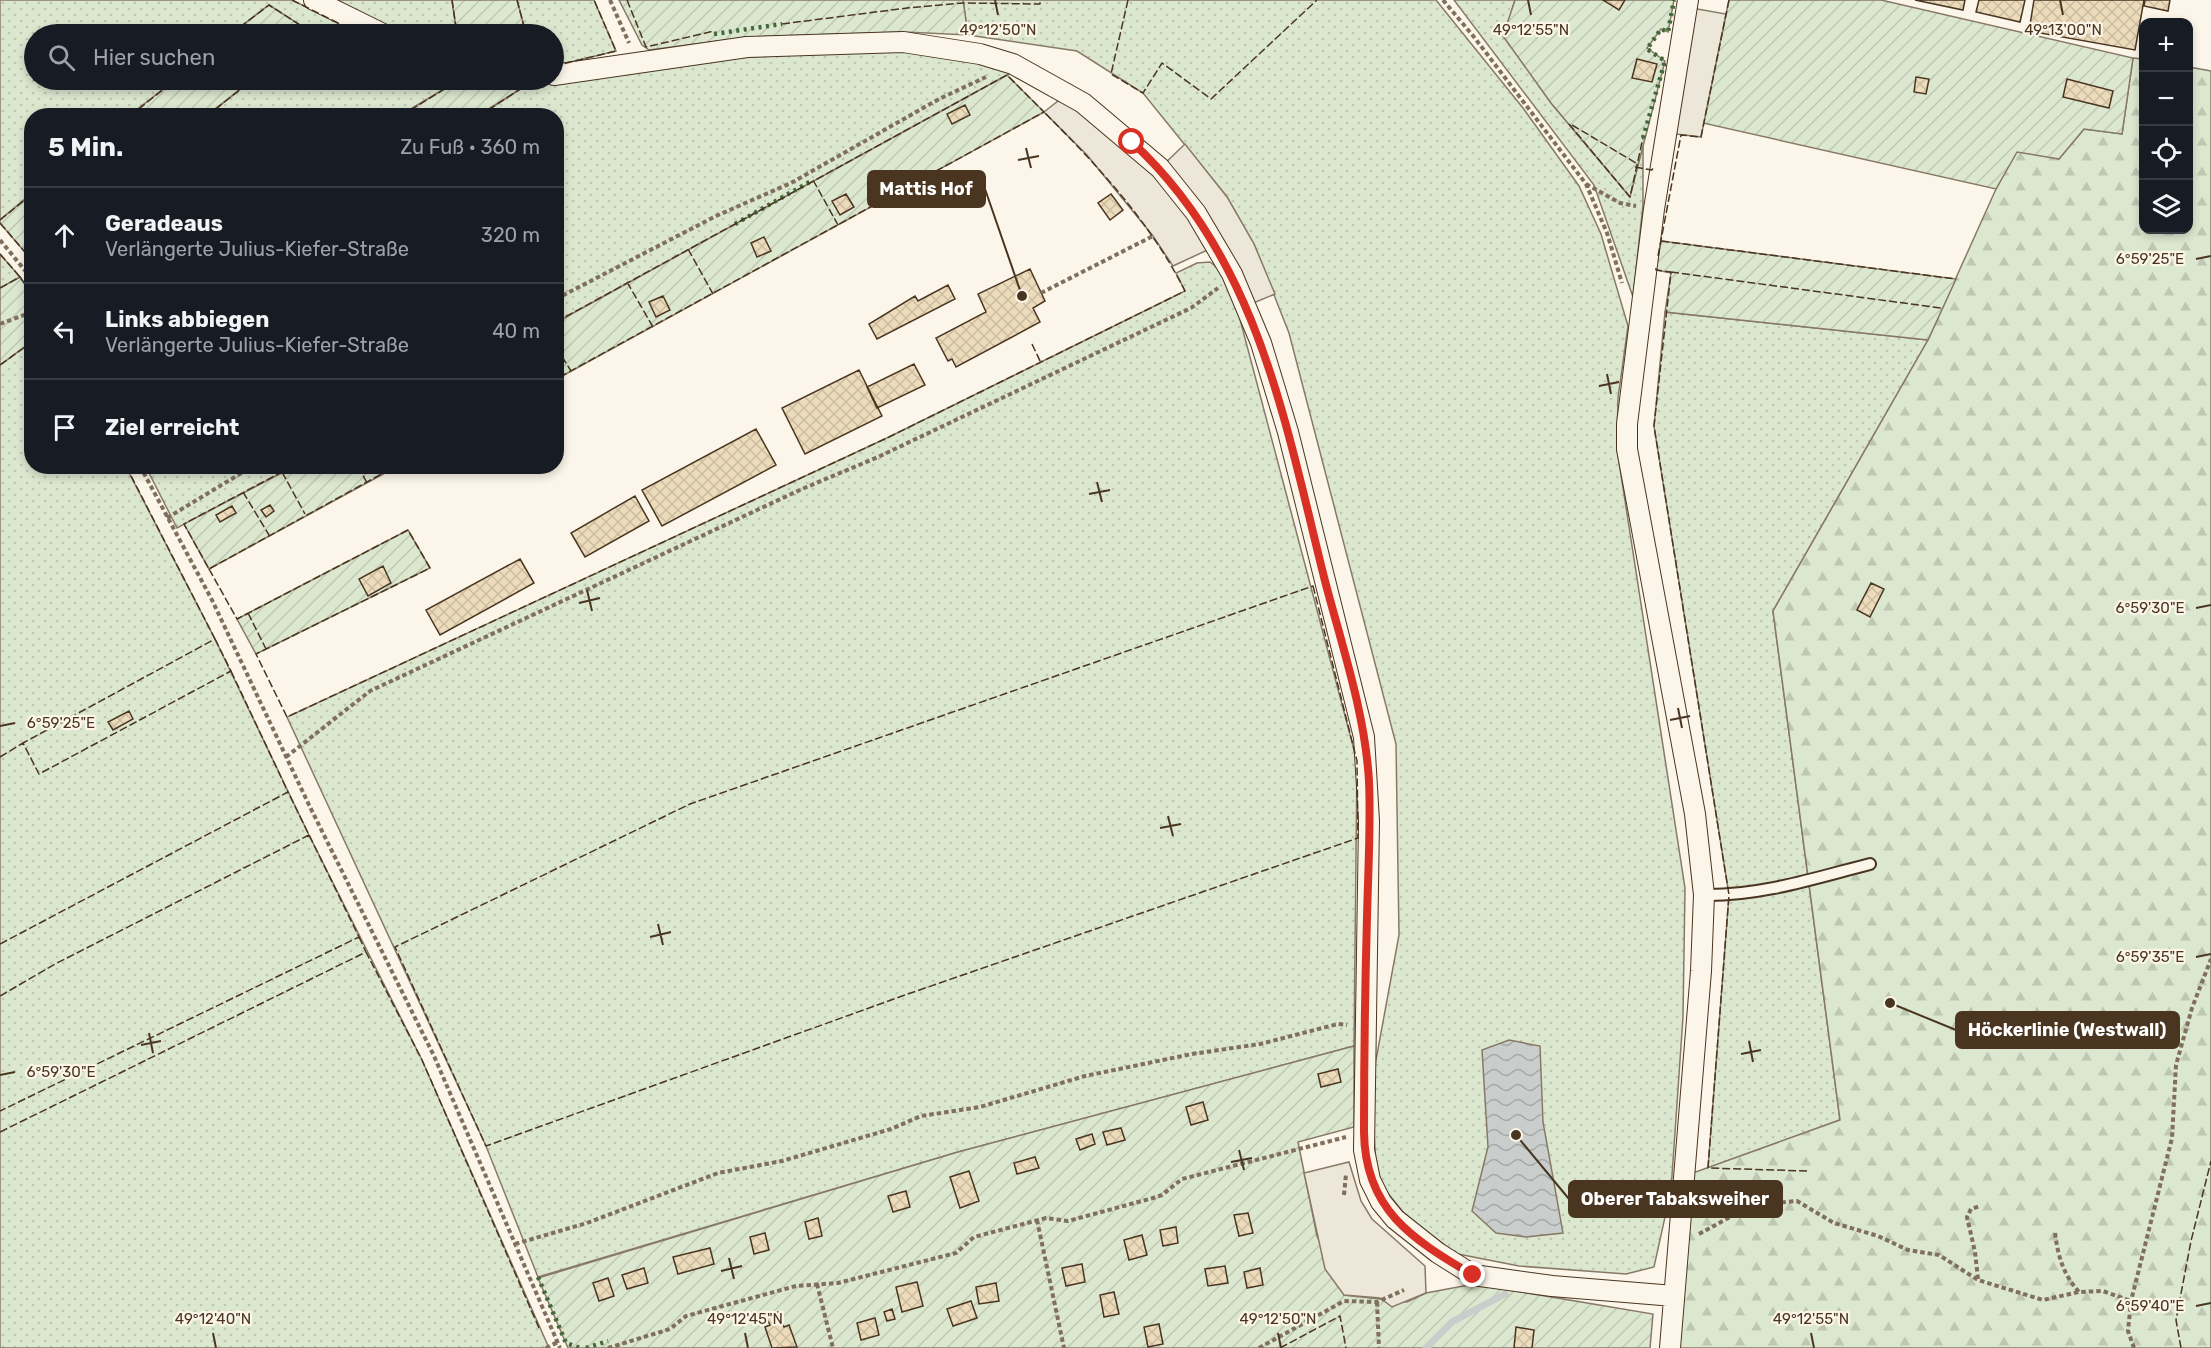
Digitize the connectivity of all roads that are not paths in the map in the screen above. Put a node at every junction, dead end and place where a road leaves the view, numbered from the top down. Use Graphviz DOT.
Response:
graph roads {
  1 [pos="314,0"];
  2 [pos="1688,0"];
  3 [pos="363,24"];
  4 [pos="564,74"];
  5 [pos="1870,864"];
  6 [pos="1704,895"];
  7 [pos="1674,1296"];
  8 [pos="1670,1348"];
  1 -- 3 [label="street"];
  2 -- 6 [label="street"];
  4 -- 7 [label="street"];
  5 -- 6 [label="lane"];
  6 -- 7 [label="street"];
  7 -- 8 [label="street"];
}
